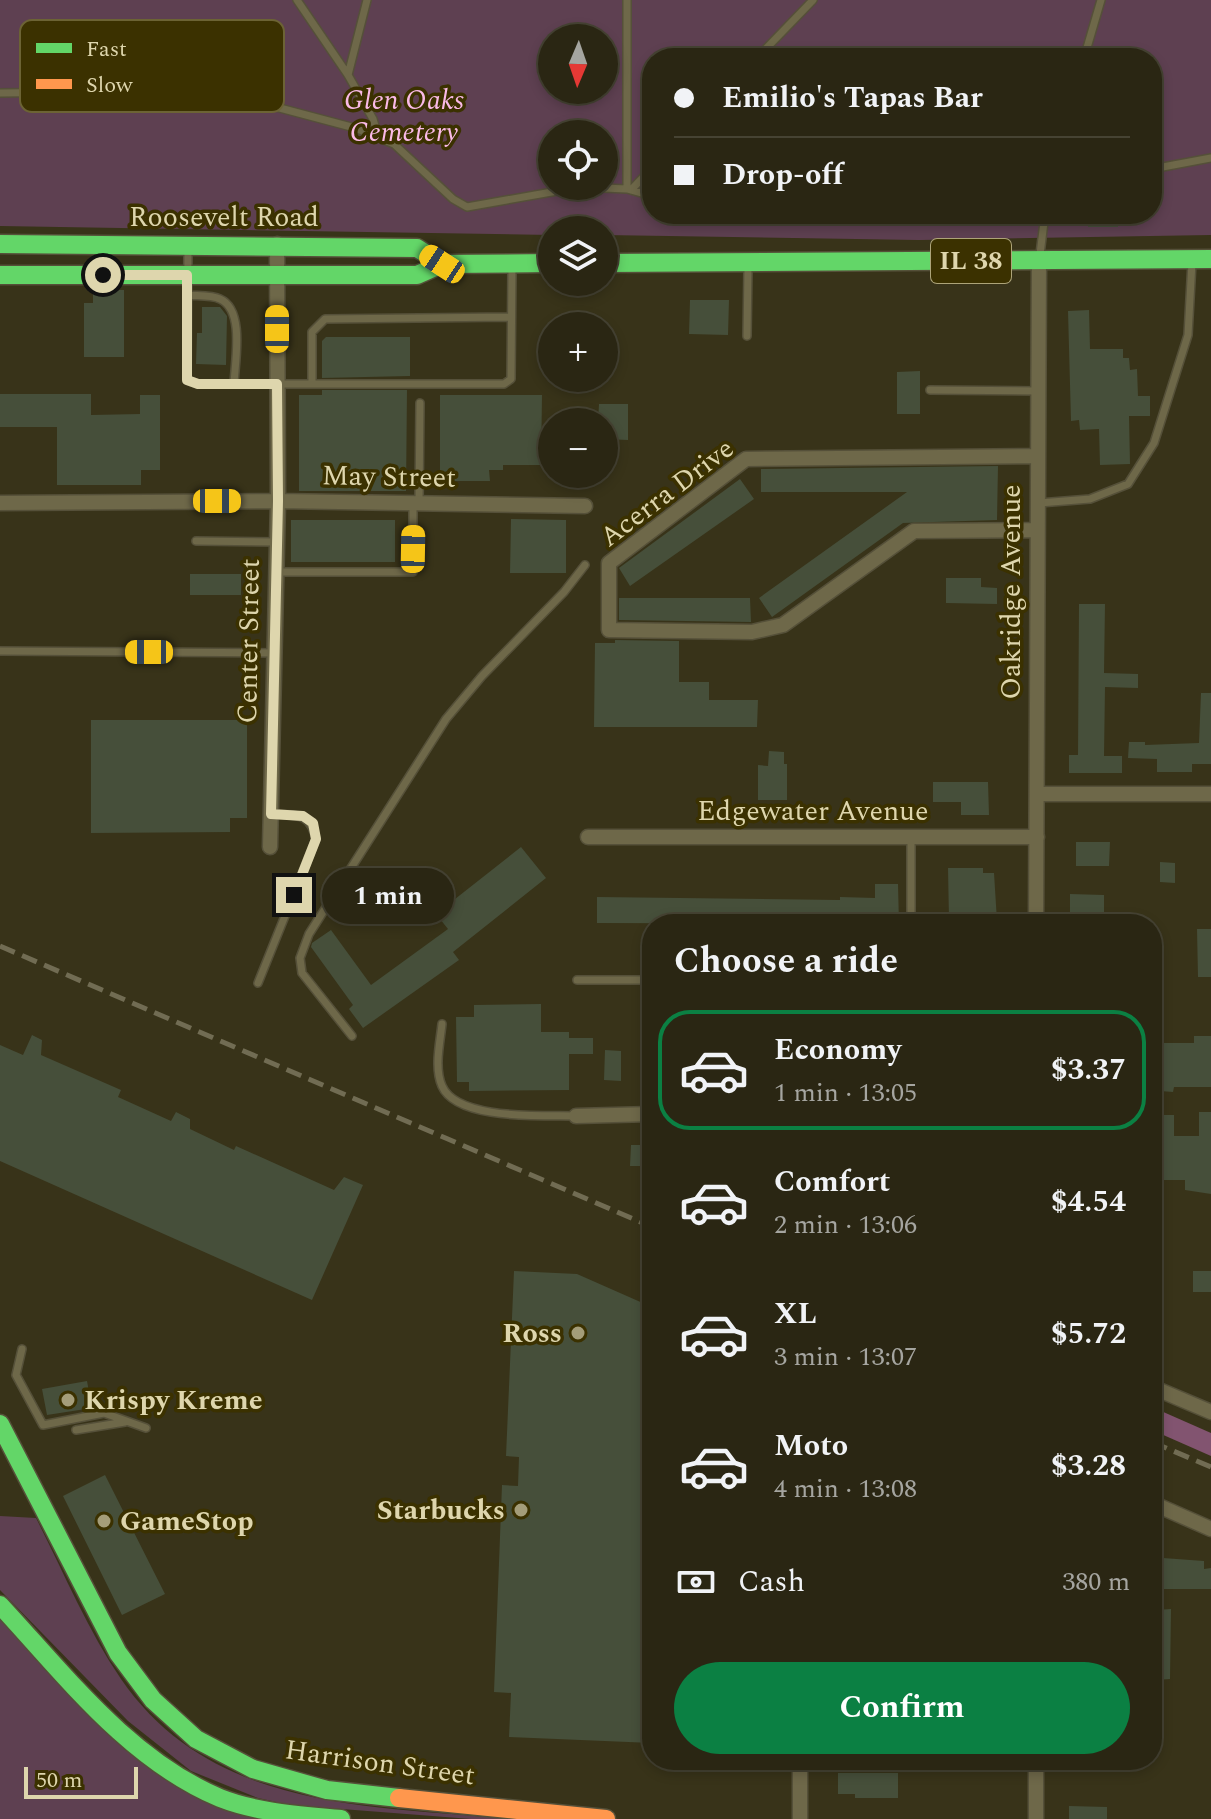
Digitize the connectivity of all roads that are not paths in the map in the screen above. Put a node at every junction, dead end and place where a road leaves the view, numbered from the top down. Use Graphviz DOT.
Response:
graph roads {
  1 [pos="297,0"];
  2 [pos="367,0"];
  3 [pos="627,0"];
  4 [pos="813,0"];
  5 [pos="1101,0"];
  6 [pos="767,48"];
  7 [pos="1087,48"];
  8 [pos="348,75"];
  9 [pos="20,92"];
  10 [pos="0,93"];
  11 [pos="284,109"];
  12 [pos="378,136"];
  13 [pos="1211,158"];
  14 [pos="1162,167"];
  15 [pos="642,178"];
  16 [pos="630,189"];
  17 [pos="642,193"];
  18 [pos="1044,224"];
  19 [pos="0,244"];
  20 [pos="189,244"];
  21 [pos="277,244"];
  22 [pos="1202,259"];
  23 [pos="1039,260"];
  24 [pos="748,262"];
  25 [pos="538,263"];
  26 [pos="618,263"];
  27 [pos="442,264"];
  28 [pos="512,264"];
  29 [pos="0,275"];
  30 [pos="187,275"];
  31 [pos="278,276"];
  32 [pos="187,295"];
  33 [pos="511,317"];
  34 [pos="747,336"];
  35 [pos="312,383"];
  36 [pos="234,384"];
  37 [pos="277,384"];
  38 [pos="930,390"];
  39 [pos="1038,391"];
  40 [pos="420,403"];
  41 [pos="1036,456"];
  42 [pos="278,501"];
  43 [pos="0,503"];
  44 [pos="416,503"];
  45 [pos="1037,503"];
  46 [pos="585,506"];
  47 [pos="1035,530"];
  48 [pos="196,541"];
  49 [pos="277,542"];
  50 [pos="585,565"];
  51 [pos="277,572"];
  52 [pos="0,651"];
  53 [pos="275,653"];
  54 [pos="1037,794"];
  55 [pos="1211,794"];
  56 [pos="271,814"];
  57 [pos="588,837"];
  58 [pos="911,837"];
  59 [pos="1037,837"];
  60 [pos="270,847"];
  61 [pos="911,914"];
  62 [pos="1036,914"];
  63 [pos="577,980"];
  64 [pos="642,980"];
  65 [pos="258,983"];
  66 [pos="442,1024"];
  67 [pos="352,1036"];
  68 [pos="642,1114"];
  69 [pos="576,1116"];
  70 [pos="22,1349"];
  71 [pos="1162,1391"];
  72 [pos="1211,1412"];
  73 [pos="127,1421"];
  74 [pos="0,1424"];
  75 [pos="146,1428"];
  76 [pos="76,1430"];
  77 [pos="1162,1507"];
  78 [pos="1211,1529"];
  79 [pos="0,1605"];
  80 [pos="800,1770"];
  81 [pos="1036,1770"];
  82 [pos="341,1819"];
  83 [pos="606,1819"];
  84 [pos="800,1819"];
  85 [pos="1036,1819"];
  1 -- 8 [label="lane"];
  2 -- 8 [label="lane"];
  3 -- 16 [label="lane"];
  4 -- 6 [label="lane"];
  5 -- 7 [label="lane"];
  8 -- 12 [label="lane"];
  9 -- 10 [label="lane"];
  11 -- 12 [label="lane"];
  12 -- 16 [label="lane"];
  13 -- 14 [label="lane"];
  15 -- 16 [label="lane"];
  16 -- 17 [label="lane"];
  18 -- 23 [label="lane"];
  19 -- 20 [label="main road, Roosevelt Road"];
  20 -- 21 [label="main road, Roosevelt Road"];
  20 -- 30 [label="lane"];
  21 -- 27 [label="main road, Roosevelt Road"];
  21 -- 31 [label="street, Center Street"];
  22 -- 23 [label="main road, IL 38"];
  22 -- 45 [label="lane"];
  23 -- 24 [label="main road, IL 38"];
  23 -- 39 [label="street, Oakridge Avenue"];
  24 -- 26 [label="main road, IL 38"];
  24 -- 34 [label="lane"];
  25 -- 28 [label="main road, Roosevelt Road"];
  27 -- 28 [label="main road, Roosevelt Road"];
  27 -- 31 [label="main road, Roosevelt Road"];
  28 -- 33 [label="lane"];
  29 -- 30 [label="main road, Roosevelt Road"];
  30 -- 31 [label="main road, Roosevelt Road"];
  30 -- 32 [label="lane"];
  31 -- 37 [label="street, Center Street"];
  32 -- 36 [label="lane"];
  32 -- 36 [label="lane"];
  33 -- 35 [label="lane"];
  33 -- 35 [label="lane"];
  35 -- 37 [label="lane"];
  36 -- 37 [label="lane"];
  37 -- 42 [label="street, Center Street"];
  38 -- 39 [label="lane"];
  39 -- 41 [label="street, Oakridge Avenue"];
  40 -- 44 [label="lane"];
  41 -- 45 [label="street, Oakridge Avenue"];
  41 -- 47 [label="street, Acerra Drive"];
  42 -- 43 [label="street, May Street"];
  42 -- 44 [label="street, May Street"];
  42 -- 49 [label="street, Center Street"];
  44 -- 46 [label="street, May Street"];
  44 -- 51 [label="lane"];
  45 -- 47 [label="street, Oakridge Avenue"];
  47 -- 54 [label="street, Oakridge Avenue"];
  48 -- 49 [label="lane"];
  49 -- 51 [label="street, Center Street"];
  50 -- 67 [label="lane"];
  51 -- 53 [label="street, Center Street"];
  52 -- 53 [label="lane"];
  53 -- 56 [label="street, Center Street"];
  54 -- 55 [label="street"];
  54 -- 59 [label="street, Oakridge Avenue"];
  56 -- 60 [label="street, Center Street"];
  56 -- 65 [label="lane"];
  57 -- 58 [label="street, Edgewater Avenue"];
  58 -- 59 [label="street, Edgewater Avenue"];
  58 -- 61 [label="lane"];
  59 -- 62 [label="street, Oakridge Avenue"];
  63 -- 64 [label="lane"];
  66 -- 69 [label="lane"];
  68 -- 69 [label="street"];
  70 -- 73 [label="lane"];
  71 -- 72 [label="street"];
  73 -- 75 [label="lane"];
  73 -- 76 [label="lane"];
  74 -- 83 [label="main road, Harrison Street"];
  77 -- 78 [label="street"];
  79 -- 82 [label="main road"];
  80 -- 84 [label="street"];
  81 -- 85 [label="street"];
}
